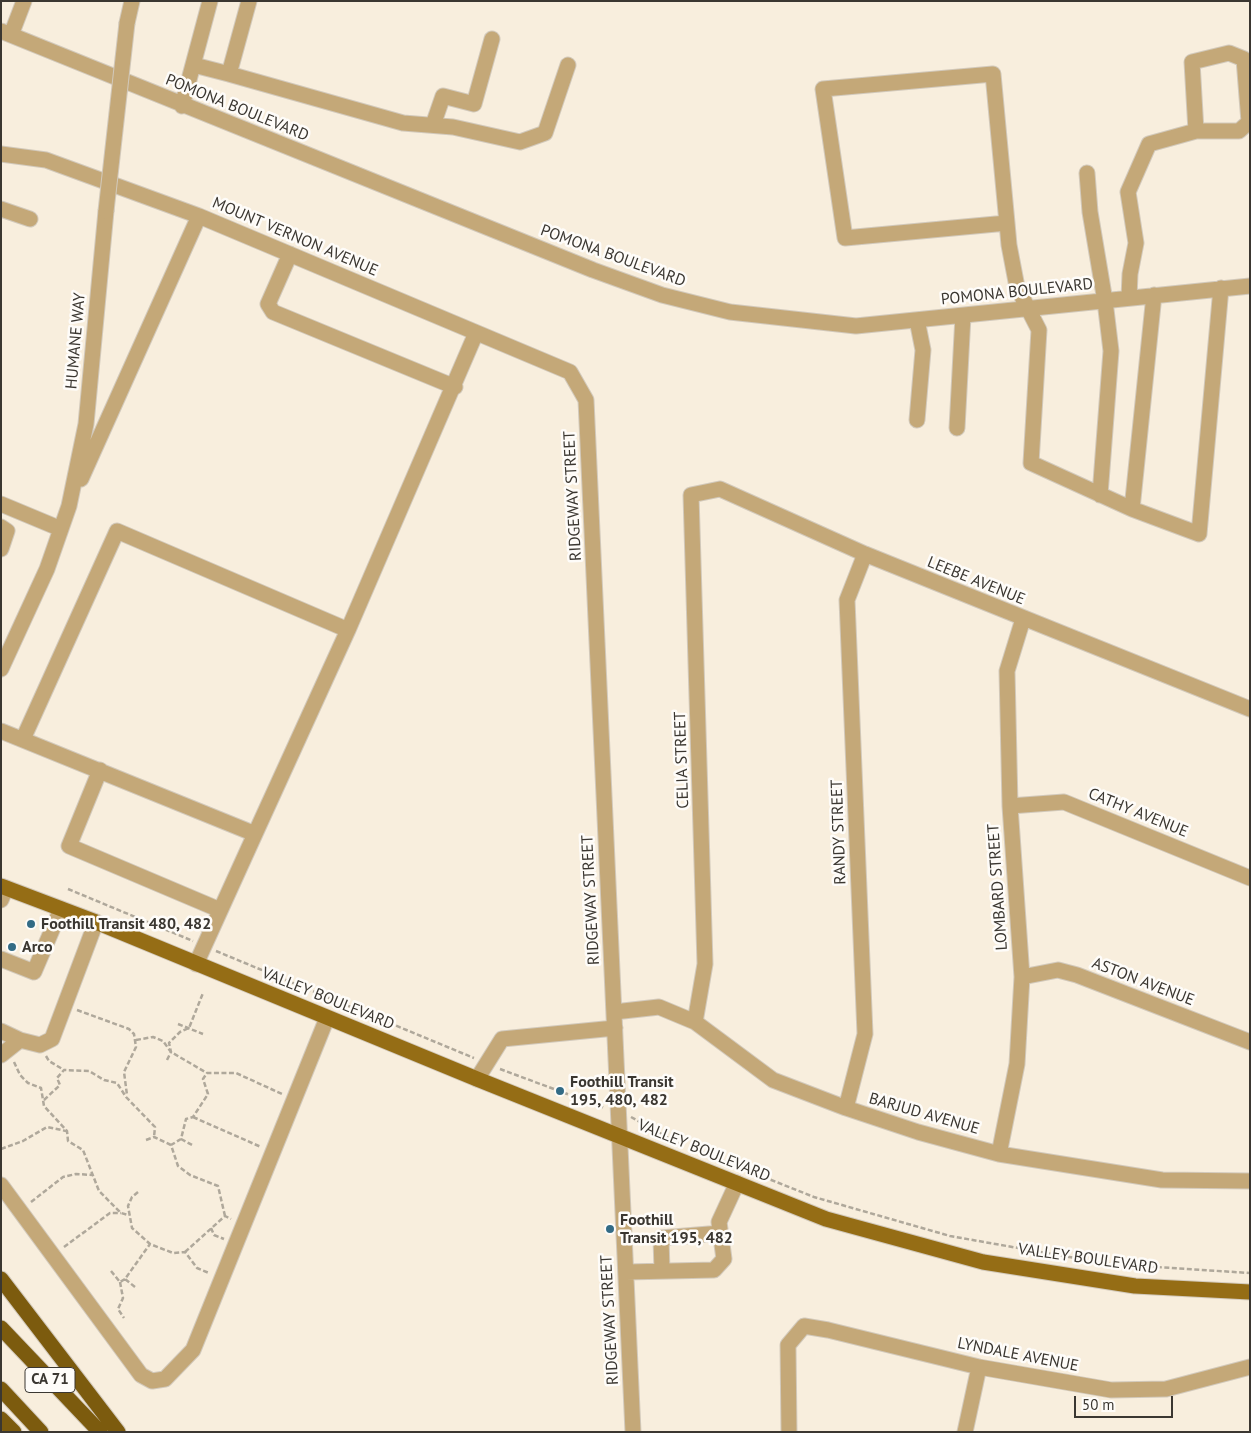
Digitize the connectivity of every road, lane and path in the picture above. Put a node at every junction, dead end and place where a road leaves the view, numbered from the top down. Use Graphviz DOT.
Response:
graph roads {
  1 [pos="24,1"];
  2 [pos="132,1"];
  3 [pos="210,1"];
  4 [pos="249,1"];
  5 [pos="6,33"];
  6 [pos="492,39"];
  7 [pos="194,65"];
  8 [pos="568,65"];
  9 [pos="229,74"];
  10 [pos="182,106"];
  11 [pos="434,125"];
  12 [pos="1196,131"];
  13 [pos="2,154"];
  14 [pos="1087,173"];
  15 [pos="1,209"];
  16 [pos="199,216"];
  17 [pos="30,219"];
  18 [pos="1007,222"];
  19 [pos="290,254"];
  20 [pos="1250,286"];
  21 [pos="1221,288"];
  22 [pos="1154,296"];
  23 [pos="1129,298"];
  24 [pos="1105,301"];
  25 [pos="1028,310"];
  26 [pos="963,316"];
  27 [pos="917,320"];
  28 [pos="476,333"];
  29 [pos="570,372"];
  30 [pos="455,386"];
  31 [pos="917,420"];
  32 [pos="957,428"];
  33 [pos="1100,494"];
  34 [pos="691,495"];
  35 [pos="1,504"];
  36 [pos="69,506"];
  37 [pos="1132,509"];
  38 [pos="1,527"];
  39 [pos="61,529"];
  40 [pos="1,549"];
  41 [pos="865,554"];
  42 [pos="1023,619"];
  43 [pos="348,630"];
  44 [pos="1,669"];
  45 [pos="1250,709"];
  46 [pos="1,731"];
  47 [pos="22,739"];
  48 [pos="100,770"];
  49 [pos="1010,806"];
  50 [pos="254,834"];
  51 [pos="1250,878"];
  52 [pos="68,889"];
  53 [pos="3,891"];
  54 [pos="61,909"];
  55 [pos="220,910"];
  56 [pos="96,922"];
  57 [pos="204,946"];
  58 [pos="1,959"];
  59 [pos="196,964"];
  60 [pos="1022,977"];
  61 [pos="203,993"];
  62 [pos="65,1006"];
  63 [pos="614,1012"];
  64 [pos="327,1018"];
  65 [pos="695,1022"];
  66 [pos="178,1024"];
  67 [pos="189,1028"];
  68 [pos="615,1028"];
  69 [pos="1,1031"];
  70 [pos="204,1034"];
  71 [pos="20,1040"];
  72 [pos="136,1040"];
  73 [pos="1250,1042"];
  74 [pos="40,1045"];
  75 [pos="4,1052"];
  76 [pos="171,1052"];
  77 [pos="168,1060"];
  78 [pos="487,1063"];
  79 [pos="64,1070"];
  80 [pos="207,1073"];
  81 [pos="477,1080"];
  82 [pos="126,1097"];
  83 [pos="44,1100"];
  84 [pos="294,1100"];
  85 [pos="846,1108"];
  86 [pos="618,1112"];
  87 [pos="194,1117"];
  88 [pos="67,1131"];
  89 [pos="619,1136"];
  90 [pos="154,1137"];
  91 [pos="146,1140"];
  92 [pos="182,1140"];
  93 [pos="171,1145"];
  94 [pos="194,1146"];
  95 [pos="687,1147"];
  96 [pos="1,1149"];
  97 [pos="696,1150"];
  98 [pos="273,1152"];
  99 [pos="1000,1154"];
  100 [pos="93,1175"];
  101 [pos="1250,1181"];
  102 [pos="737,1183"];
  103 [pos="1,1185"];
  104 [pos="138,1192"];
  105 [pos="20,1211"];
  106 [pos="121,1213"];
  107 [pos="128,1215"];
  108 [pos="225,1216"];
  109 [pos="242,1224"];
  110 [pos="211,1228"];
  111 [pos="721,1233"];
  112 [pos="235,1243"];
  113 [pos="150,1244"];
  114 [pos="185,1252"];
  115 [pos="52,1255"];
  116 [pos="111,1271"];
  117 [pos="662,1271"];
  118 [pos="626,1272"];
  119 [pos="1250,1273"];
  120 [pos="222,1278"];
  121 [pos="1,1279"];
  122 [pos="125,1279"];
  123 [pos="120,1282"];
  124 [pos="135,1286"];
  125 [pos="1250,1292"];
  126 [pos="124,1318"];
  127 [pos="1,1328"];
  128 [pos="979,1367"];
  129 [pos="1250,1367"];
  130 [pos="1,1388"];
  131 [pos="1,1419"];
  132 [pos="14,1432"];
  133 [pos="41,1432"];
  134 [pos="100,1432"];
  135 [pos="118,1432"];
  136 [pos="633,1432"];
  137 [pos="788,1432"];
  138 [pos="965,1432"];
  1 -- 5 [label="street"];
  2 -- 36 [label="street, HUMANE WAY, bridge"];
  3 -- 7 [label="street"];
  4 -- 9 [label="street"];
  5 -- 10 [label="street, POMONA BOULEVARD"];
  6 -- 11 [label="street"];
  7 -- 9 [label="street"];
  7 -- 10 [label="street"];
  8 -- 11 [label="street"];
  9 -- 11 [label="street"];
  10 -- 27 [label="street, POMONA BOULEVARD"];
  12 -- 12 [label="street"];
  12 -- 23 [label="street"];
  13 -- 16 [label="street, MOUNT VERNON AVENUE"];
  14 -- 24 [label="street"];
  15 -- 17 [label="street"];
  16 -- 19 [label="street, MOUNT VERNON AVENUE"];
  16 -- 36 [label="street"];
  18 -- 18 [label="street"];
  18 -- 25 [label="street"];
  19 -- 28 [label="street, MOUNT VERNON AVENUE"];
  19 -- 30 [label="street"];
  20 -- 21 [label="street, POMONA BOULEVARD"];
  21 -- 22 [label="street, POMONA BOULEVARD"];
  21 -- 37 [label="street"];
  22 -- 23 [label="street, POMONA BOULEVARD"];
  22 -- 37 [label="street"];
  23 -- 24 [label="street, POMONA BOULEVARD"];
  24 -- 25 [label="street, POMONA BOULEVARD"];
  24 -- 33 [label="street"];
  25 -- 26 [label="street, POMONA BOULEVARD"];
  25 -- 33 [label="street"];
  26 -- 27 [label="street, POMONA BOULEVARD"];
  26 -- 32 [label="street"];
  27 -- 31 [label="street"];
  28 -- 29 [label="street, MOUNT VERNON AVENUE"];
  28 -- 30 [label="street"];
  29 -- 63 [label="street, RIDGEWAY STREET"];
  30 -- 43 [label="street"];
  33 -- 37 [label="street"];
  34 -- 41 [label="street, LEEBE AVENUE"];
  34 -- 65 [label="street, CELIA STREET"];
  35 -- 39 [label="street"];
  36 -- 39 [label="street, HUMANE WAY"];
  38 -- 40 [label="street"];
  39 -- 44 [label="street, HUMANE WAY"];
  41 -- 42 [label="street, LEEBE AVENUE"];
  41 -- 85 [label="street, RANDY STREET"];
  42 -- 45 [label="street, LEEBE AVENUE"];
  42 -- 49 [label="street, LOMBARD STREET"];
  43 -- 47 [label="street"];
  43 -- 50 [label="street"];
  46 -- 47 [label="street"];
  47 -- 48 [label="street"];
  48 -- 50 [label="street"];
  48 -- 55 [label="street"];
  49 -- 51 [label="street, CATHY AVENUE"];
  49 -- 60 [label="street, LOMBARD STREET"];
  50 -- 55 [label="street"];
  52 -- 57 [label="path"];
  53 -- 54 [label="main road, VALLEY BOULEVARD"];
  54 -- 56 [label="main road, VALLEY BOULEVARD"];
  54 -- 58 [label="street"];
  55 -- 57 [label="street"];
  56 -- 59 [label="main road, VALLEY BOULEVARD"];
  56 -- 62 [label="street"];
  57 -- 59 [label="street"];
  57 -- 78 [label="path"];
  59 -- 64 [label="main road, VALLEY BOULEVARD"];
  60 -- 73 [label="street, ASTON AVENUE"];
  60 -- 99 [label="street, LOMBARD STREET"];
  61 -- 67 [label="path"];
  62 -- 72 [label="path"];
  62 -- 74 [label="street"];
  63 -- 65 [label="street, BARJUD AVENUE"];
  63 -- 68 [label="street, RIDGEWAY STREET"];
  64 -- 81 [label="main road, VALLEY BOULEVARD"];
  64 -- 84 [label="street"];
  65 -- 85 [label="street, BARJUD AVENUE"];
  66 -- 67 [label="path"];
  67 -- 70 [label="path"];
  67 -- 76 [label="path"];
  68 -- 78 [label="street"];
  68 -- 86 [label="street, RIDGEWAY STREET"];
  69 -- 71 [label="street"];
  71 -- 74 [label="street"];
  71 -- 75 [label="street"];
  72 -- 76 [label="path"];
  72 -- 82 [label="path"];
  74 -- 79 [label="path"];
  75 -- 83 [label="path"];
  76 -- 77 [label="path"];
  76 -- 80 [label="path"];
  78 -- 81 [label="street"];
  78 -- 86 [label="path"];
  79 -- 82 [label="path"];
  79 -- 83 [label="path"];
  80 -- 84 [label="path"];
  80 -- 87 [label="path"];
  81 -- 89 [label="main road, VALLEY BOULEVARD"];
  82 -- 90 [label="path"];
  83 -- 88 [label="path"];
  84 -- 98 [label="street"];
  85 -- 99 [label="street, BARJUD AVENUE"];
  86 -- 89 [label="street, RIDGEWAY STREET"];
  86 -- 95 [label="path"];
  87 -- 92 [label="path"];
  87 -- 98 [label="path"];
  88 -- 96 [label="path"];
  88 -- 100 [label="path"];
  89 -- 102 [label="main road, VALLEY BOULEVARD"];
  89 -- 118 [label="street, RIDGEWAY STREET"];
  90 -- 91 [label="path"];
  90 -- 93 [label="path"];
  92 -- 93 [label="path"];
  92 -- 94 [label="path"];
  93 -- 108 [label="path"];
  97 -- 119 [label="path"];
  98 -- 109 [label="street"];
  99 -- 101 [label="street, BARJUD AVENUE"];
  100 -- 105 [label="path"];
  100 -- 106 [label="path"];
  102 -- 111 [label="street"];
  102 -- 125 [label="main road, VALLEY BOULEVARD"];
  103 -- 105 [label="street"];
  104 -- 107 [label="path"];
  105 -- 115 [label="street"];
  106 -- 107 [label="path"];
  106 -- 115 [label="path"];
  107 -- 113 [label="path"];
  108 -- 109 [label="path"];
  108 -- 110 [label="path"];
  109 -- 112 [label="street"];
  110 -- 112 [label="path"];
  110 -- 114 [label="path"];
  111 -- 117 [label="street"];
  111 -- 117 [label="street"];
  112 -- 120 [label="street"];
  113 -- 114 [label="path"];
  113 -- 122 [label="path"];
  114 -- 120 [label="path"];
  115 -- 120 [label="street"];
  116 -- 123 [label="path"];
  117 -- 118 [label="street"];
  118 -- 136 [label="street, RIDGEWAY STREET"];
  121 -- 135 [label="highway"];
  122 -- 123 [label="path"];
  122 -- 124 [label="path"];
  123 -- 126 [label="path"];
  127 -- 134 [label="highway, CA 71"];
  128 -- 129 [label="street, LYNDALE AVENUE"];
  128 -- 137 [label="street, LYNDALE AVENUE"];
  128 -- 138 [label="street"];
  130 -- 133 [label="highway, CA 71"];
  131 -- 132 [label="highway"];
}
